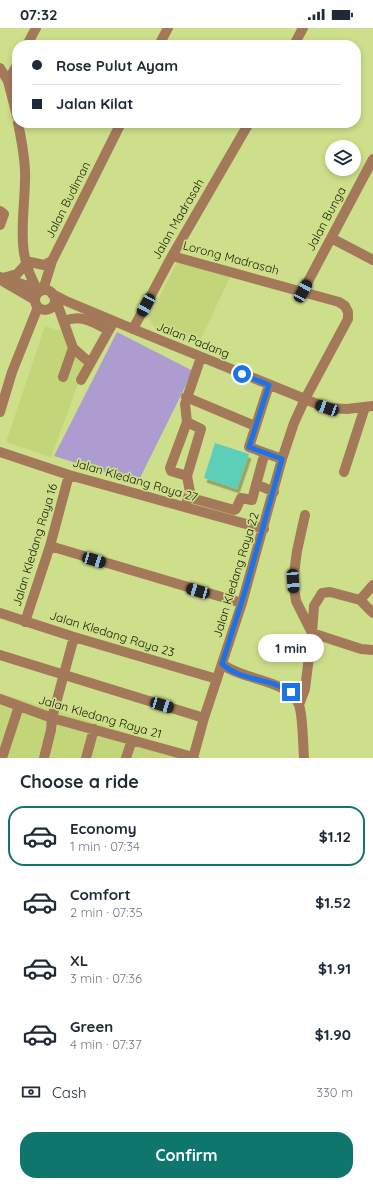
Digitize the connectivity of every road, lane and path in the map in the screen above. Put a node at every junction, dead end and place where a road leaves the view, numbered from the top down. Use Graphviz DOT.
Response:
graph roads {
  1 [pos="36,28"];
  2 [pos="168,28"];
  3 [pos="304,28"];
  4 [pos="30,40"];
  5 [pos="162,40"];
  6 [pos="297,40"];
  7 [pos="0,68"];
  8 [pos="12,74"];
  9 [pos="8,81"];
  10 [pos="12,97"];
  11 [pos="19,128"];
  12 [pos="118,128"];
  13 [pos="246,128"];
  14 [pos="372,162"];
  15 [pos="0,211"];
  16 [pos="0,225"];
  17 [pos="331,238"];
  18 [pos="172,256"];
  19 [pos="52,260"];
  20 [pos="373,260"];
  21 [pos="28,263"];
  22 [pos="1,278"];
  23 [pos="303,291"];
  24 [pos="41,296"];
  25 [pos="53,307"];
  26 [pos="96,314"];
  27 [pos="64,321"];
  28 [pos="111,326"];
  29 [pos="133,329"];
  30 [pos="23,342"];
  31 [pos="73,348"];
  32 [pos="201,358"];
  33 [pos="90,363"];
  34 [pos="63,377"];
  35 [pos="81,380"];
  36 [pos="269,385"];
  37 [pos="2,396"];
  38 [pos="186,397"];
  39 [pos="305,399"];
  40 [pos="371,406"];
  41 [pos="0,412"];
  42 [pos="187,422"];
  43 [pos="255,426"];
  44 [pos="0,452"];
  45 [pos="263,459"];
  46 [pos="282,459"];
  47 [pos="344,472"];
  48 [pos="69,475"];
  49 [pos="187,476"];
  50 [pos="256,484"];
  51 [pos="274,492"];
  52 [pos="187,502"];
  53 [pos="305,515"];
  54 [pos="264,529"];
  55 [pos="50,546"];
  56 [pos="373,585"];
  57 [pos="360,600"];
  58 [pos="242,603"];
  59 [pos="373,613"];
  60 [pos="0,614"];
  61 [pos="26,622"];
  62 [pos="312,633"];
  63 [pos="74,637"];
  64 [pos="373,650"];
  65 [pos="0,655"];
  66 [pos="222,664"];
  67 [pos="63,675"];
  68 [pos="216,679"];
  69 [pos="0,699"];
  70 [pos="299,705"];
  71 [pos="19,706"];
  72 [pos="52,718"];
  73 [pos="204,718"];
  74 [pos="94,729"];
  75 [pos="132,740"];
  76 [pos="3,746"];
  77 [pos="193,757"];
  78 [pos="2,758"];
  79 [pos="44,758"];
  80 [pos="86,758"];
  81 [pos="126,758"];
  82 [pos="304,758"];
  1 -- 4 [label="street"];
  2 -- 5 [label="street"];
  3 -- 6 [label="street"];
  7 -- 9 [label="street"];
  8 -- 9 [label="street"];
  9 -- 10 [label="street"];
  11 -- 21 [label="street"];
  12 -- 19 [label="street, Jalan Budiman"];
  13 -- 18 [label="street, Jalan Madrasah"];
  14 -- 17 [label="street, Jalan Bunga"];
  15 -- 16 [label="street"];
  17 -- 20 [label="street"];
  17 -- 23 [label="street, Jalan Bunga"];
  18 -- 23 [label="street, Lorong Madrasah"];
  18 -- 29 [label="street, Jalan Madrasah"];
  19 -- 21 [label="street"];
  19 -- 24 [label="street, Jalan Budiman"];
  21 -- 22 [label="street"];
  21 -- 24 [label="street"];
  22 -- 24 [label="street, Jalan Padang"];
  23 -- 39 [label="street, Lorong Madrasah"];
  24 -- 25 [label="street"];
  24 -- 25 [label="street, Jalan Padang"];
  24 -- 26 [label="street, Jalan Padang"];
  24 -- 30 [label="street"];
  25 -- 26 [label="street, Jalan Padang"];
  25 -- 27 [label="street"];
  25 -- 30 [label="street"];
  26 -- 28 [label="street, Jalan Padang"];
  27 -- 28 [label="street"];
  27 -- 31 [label="street"];
  28 -- 29 [label="street, Jalan Padang"];
  28 -- 33 [label="street"];
  29 -- 32 [label="street, Jalan Padang"];
  30 -- 37 [label="street"];
  31 -- 33 [label="street"];
  31 -- 34 [label="street"];
  32 -- 36 [label="street, Jalan Padang"];
  32 -- 38 [label="street"];
  33 -- 35 [label="street"];
  36 -- 39 [label="street, Jalan Padang"];
  36 -- 43 [label="street"];
  37 -- 41 [label="street"];
  38 -- 42 [label="street"];
  38 -- 43 [label="street"];
  39 -- 40 [label="street, Jalan Padang"];
  39 -- 46 [label="street, Jalan Kledang Raya 22"];
  40 -- 47 [label="street"];
  42 -- 49 [label="street"];
  42 -- 49 [label="street"];
  43 -- 46 [label="street"];
  44 -- 48 [label="street, Jalan Kledang Raya 27"];
  45 -- 50 [label="street"];
  46 -- 51 [label="street, Jalan Kledang Raya 22"];
  48 -- 52 [label="street, Jalan Kledang Raya 27"];
  48 -- 55 [label="street, Jalan Kledang Raya 16"];
  49 -- 52 [label="street"];
  50 -- 51 [label="street"];
  50 -- 52 [label="street"];
  51 -- 54 [label="street, Jalan Kledang Raya 22"];
  52 -- 54 [label="street, Jalan Kledang Raya 27"];
  53 -- 62 [label="street"];
  54 -- 58 [label="street, Jalan Kledang Raya 22"];
  55 -- 58 [label="street"];
  55 -- 61 [label="street, Jalan Kledang Raya 16"];
  56 -- 57 [label="street"];
  57 -- 59 [label="street"];
  57 -- 62 [label="street"];
  58 -- 66 [label="street, Jalan Kledang Raya 22"];
  60 -- 61 [label="street, Jalan Kledang Raya 23"];
  61 -- 63 [label="street, Jalan Kledang Raya 23"];
  62 -- 64 [label="street"];
  62 -- 70 [label="street"];
  63 -- 67 [label="street"];
  63 -- 68 [label="street, Jalan Kledang Raya 23"];
  65 -- 67 [label="street"];
  66 -- 68 [label="street, Jalan Kledang Raya 22"];
  66 -- 70 [label="street"];
  67 -- 72 [label="street"];
  67 -- 73 [label="street"];
  68 -- 73 [label="street, Jalan Kledang Raya 22"];
  69 -- 71 [label="street, Jalan Kledang Raya 21"];
  70 -- 82 [label="street"];
  71 -- 72 [label="street, Jalan Kledang Raya 21"];
  71 -- 76 [label="street"];
  72 -- 74 [label="street, Jalan Kledang Raya 21"];
  72 -- 79 [label="street"];
  73 -- 77 [label="street, Jalan Kledang Raya 22"];
  74 -- 75 [label="street, Jalan Kledang Raya 21"];
  74 -- 80 [label="street"];
  75 -- 77 [label="street, Jalan Kledang Raya 21"];
  75 -- 81 [label="street"];
  76 -- 78 [label="street"];
}
